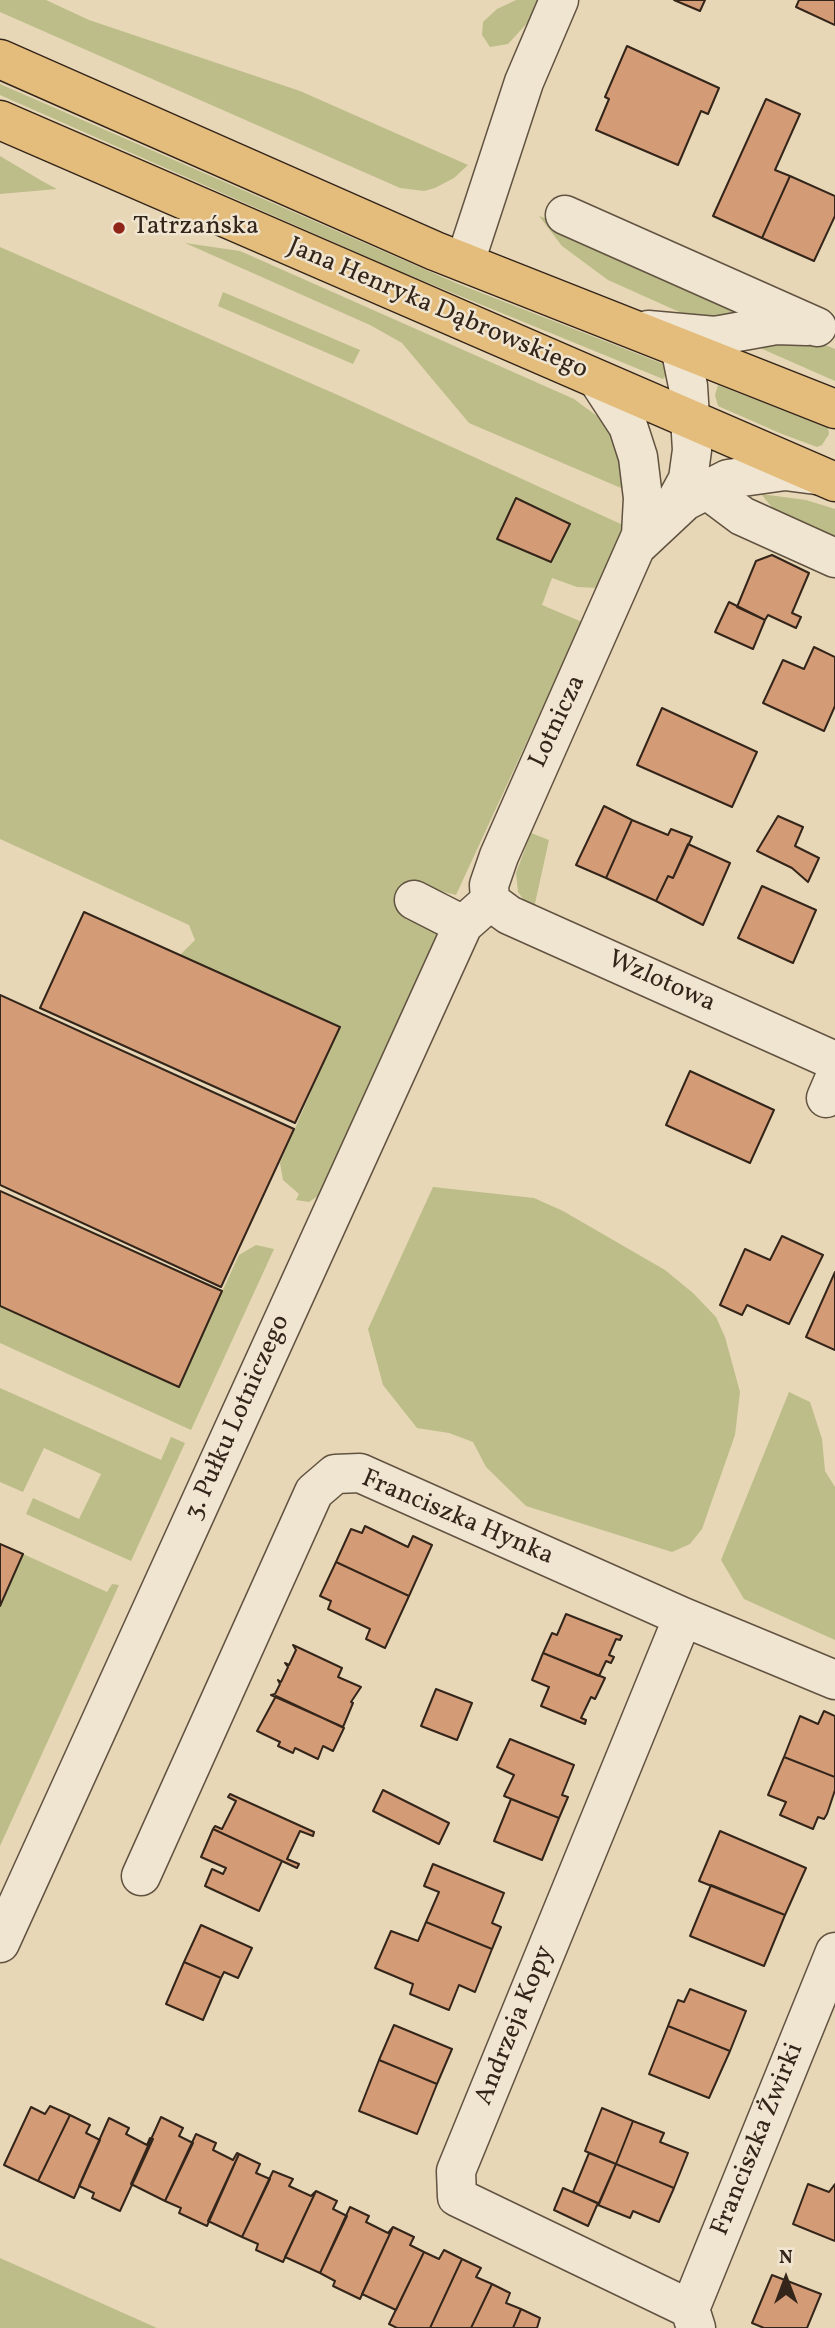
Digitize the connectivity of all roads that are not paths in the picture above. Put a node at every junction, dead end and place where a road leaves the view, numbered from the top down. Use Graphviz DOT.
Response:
graph roads {
  1 [pos="559,0"];
  2 [pos="5,59"];
  3 [pos="0,120"];
  4 [pos="565,215"];
  5 [pos="465,262"];
  6 [pos="632,328"];
  7 [pos="826,331"];
  8 [pos="680,346"];
  9 [pos="598,380"];
  10 [pos="835,409"];
  11 [pos="692,421"];
  12 [pos="828,479"];
  13 [pos="706,489"];
  14 [pos="668,515"];
  15 [pos="638,545"];
  16 [pos="835,558"];
  17 [pos="414,900"];
  18 [pos="477,913"];
  19 [pos="835,1061"];
  20 [pos="683,1617"];
  21 [pos="835,1679"];
  22 [pos="141,1876"];
  23 [pos="0,1943"];
  24 [pos="835,1952"];
  25 [pos="693,2319"];
  1 -- 5 [label="street"];
  2 -- 5 [label="main road, Jana Henryka Dąbrowskiego"];
  3 -- 9 [label="main road, Jana Henryka Dąbrowskiego"];
  4 -- 7 [label="street"];
  5 -- 6 [label="main road, Jana Henryka Dąbrowskiego"];
  6 -- 7 [label="street, Jana Henryka Dąbrowskiego"];
  6 -- 8 [label="main road, Jana Henryka Dąbrowskiego"];
  8 -- 10 [label="main road, Jana Henryka Dąbrowskiego"];
  8 -- 11 [label="street"];
  9 -- 11 [label="main road, Jana Henryka Dąbrowskiego"];
  9 -- 15 [label="street, Lotnicza"];
  11 -- 12 [label="main road, Jana Henryka Dąbrowskiego"];
  11 -- 14 [label="street"];
  12 -- 13 [label="street, Lotnicza"];
  13 -- 14 [label="street, Lotnicza"];
  13 -- 16 [label="street"];
  14 -- 15 [label="street, Lotnicza"];
  15 -- 18 [label="street, Lotnicza"];
  17 -- 18 [label="street, Wzlotowa"];
  18 -- 19 [label="street, Wzlotowa"];
  18 -- 23 [label="street, 3. Pułku Lotniczego"];
  20 -- 21 [label="street, Franciszka Hynka"];
  20 -- 22 [label="street, Franciszka Hynka"];
  20 -- 25 [label="street, Andrzeja Kopy"];
  24 -- 25 [label="street, Franciszka Żwirki"];
}
